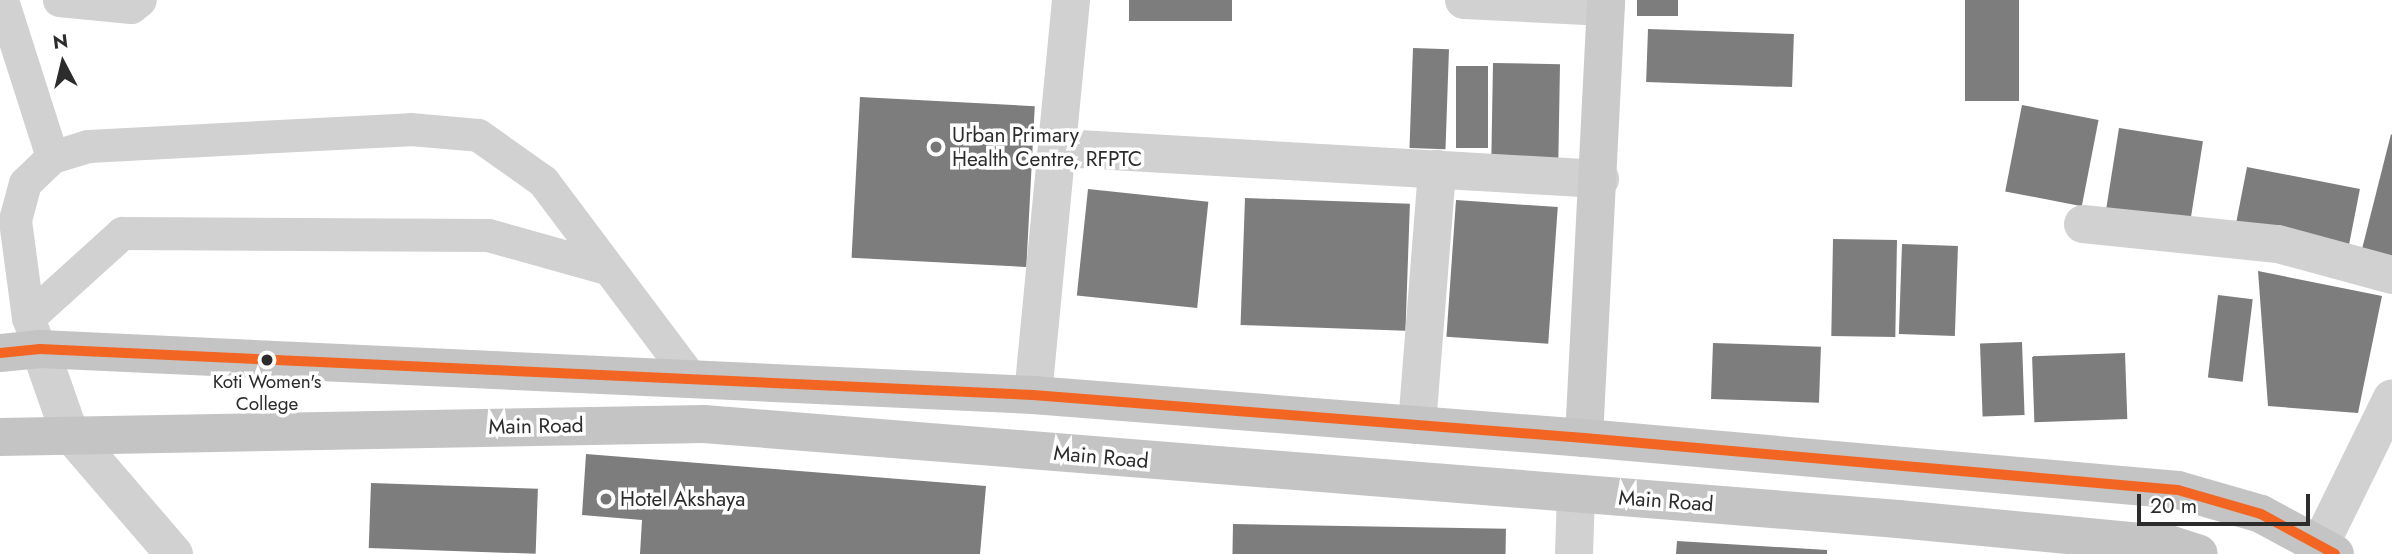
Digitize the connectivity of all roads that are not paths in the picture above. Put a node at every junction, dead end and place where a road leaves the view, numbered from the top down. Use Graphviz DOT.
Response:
graph roads {
  1 [pos="2,0"];
  2 [pos="59,0"];
  3 [pos="140,0"];
  4 [pos="1071,0"];
  5 [pos="1464,0"];
  6 [pos="1606,3"];
  7 [pos="1061,148"];
  8 [pos="52,157"];
  9 [pos="1437,169"];
  10 [pos="1600,179"];
  11 [pos="2083,224"];
  12 [pos="606,268"];
  13 [pos="2392,275"];
  14 [pos="34,333"];
  15 [pos="0,353"];
  16 [pos="691,378"];
  17 [pos="1033,395"];
  18 [pos="2392,398"];
  19 [pos="1417,425"];
  20 [pos="69,432"];
  21 [pos="0,437"];
  22 [pos="1584,438"];
  23 [pos="1576,494"];
  24 [pos="2328,549"];
  25 [pos="174,554"];
  26 [pos="1574,554"];
  27 [pos="2199,554"];
  1 -- 8 [label="lane"];
  2 -- 3 [label="lane"];
  4 -- 7 [label="street"];
  5 -- 6 [label="street"];
  6 -- 10 [label="street"];
  7 -- 9 [label="street"];
  7 -- 17 [label="street"];
  8 -- 12 [label="lane"];
  8 -- 14 [label="lane"];
  9 -- 10 [label="street"];
  9 -- 19 [label="street"];
  10 -- 22 [label="street"];
  11 -- 13 [label="street"];
  12 -- 14 [label="lane"];
  12 -- 16 [label="lane"];
  14 -- 15 [label="main road"];
  14 -- 16 [label="main road"];
  14 -- 20 [label="street"];
  16 -- 17 [label="main road"];
  17 -- 19 [label="main road"];
  18 -- 24 [label="street"];
  19 -- 22 [label="main road"];
  20 -- 21 [label="main road, Main Road"];
  20 -- 23 [label="main road, Main Road"];
  20 -- 25 [label="street"];
  22 -- 24 [label="main road"];
  23 -- 26 [label="street"];
  23 -- 27 [label="main road, Main Road"];
}
